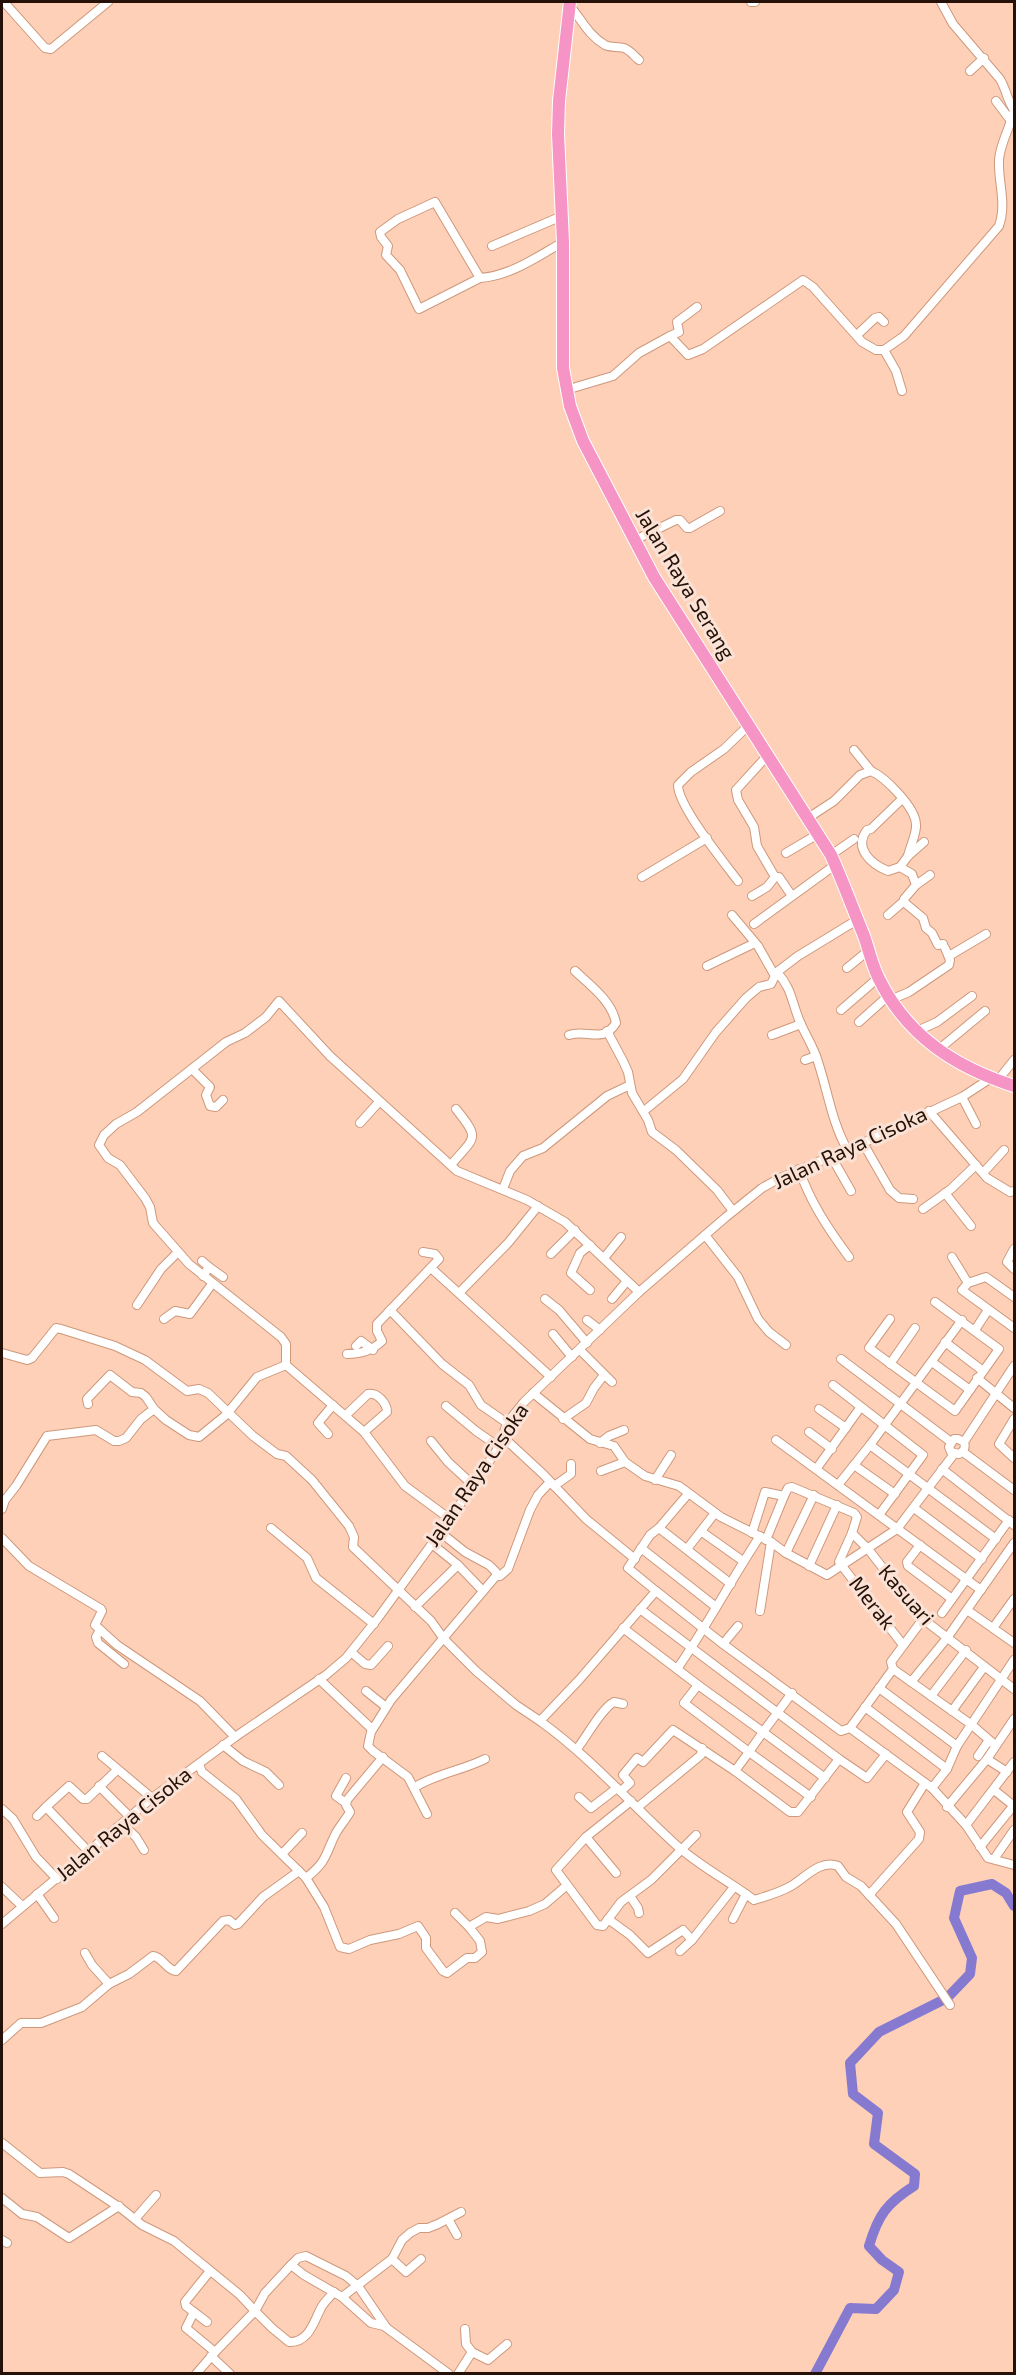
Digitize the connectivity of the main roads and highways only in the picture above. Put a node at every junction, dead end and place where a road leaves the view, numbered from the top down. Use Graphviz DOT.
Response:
graph roads {
  1 [pos="570,4"];
  2 [pos="1014,1086"];
  1 -- 2 [label="highway, Jalan Raya Serang"];
}
